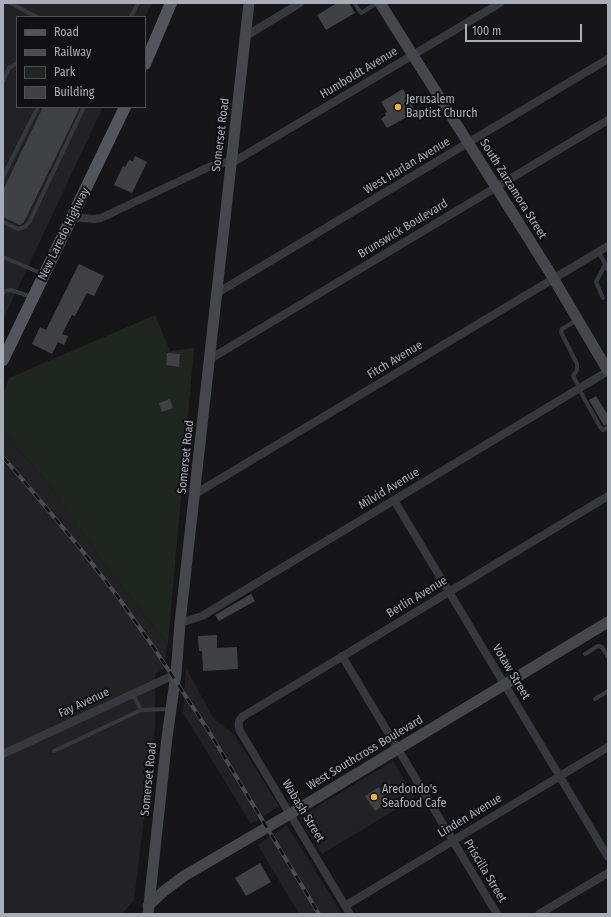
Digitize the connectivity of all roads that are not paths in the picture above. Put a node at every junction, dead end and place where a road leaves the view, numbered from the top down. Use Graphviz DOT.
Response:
graph roads {
  1 [pos="10,3"];
  2 [pos="138,3"];
  3 [pos="171,3"];
  4 [pos="249,3"];
  5 [pos="300,3"];
  6 [pos="355,3"];
  7 [pos="377,3"];
  8 [pos="380,3"];
  9 [pos="500,3"];
  10 [pos="36,16"];
  11 [pos="132,16"];
  12 [pos="246,36"];
  13 [pos="149,45"];
  14 [pos="413,55"];
  15 [pos="146,59"];
  16 [pos="608,59"];
  17 [pos="16,64"];
  18 [pos="3,81"];
  19 [pos="38,108"];
  20 [pos="84,108"];
  21 [pos="125,108"];
  22 [pos="608,120"];
  23 [pos="469,143"];
  24 [pos="231,163"];
  25 [pos="3,177"];
  26 [pos="496,187"];
  27 [pos="72,217"];
  28 [pos="3,222"];
  29 [pos="608,246"];
  30 [pos="599,252"];
  31 [pos="3,257"];
  32 [pos="605,265"];
  33 [pos="608,270"];
  34 [pos="44,275"];
  35 [pos="554,279"];
  36 [pos="217,293"];
  37 [pos="3,294"];
  38 [pos="33,298"];
  39 [pos="604,298"];
  40 [pos="578,320"];
  41 [pos="4,354"];
  42 [pos="210,359"];
  43 [pos="608,371"];
  44 [pos="579,388"];
  45 [pos="608,427"];
  46 [pos="195,494"];
  47 [pos="608,496"];
  48 [pos="394,500"];
  49 [pos="449,591"];
  50 [pos="608,622"];
  51 [pos="180,623"];
  52 [pos="585,654"];
  53 [pos="342,656"];
  54 [pos="608,657"];
  55 [pos="176,674"];
  56 [pos="504,684"];
  57 [pos="608,691"];
  58 [pos="133,694"];
  59 [pos="595,699"];
  60 [pos="171,709"];
  61 [pos="141,710"];
  62 [pos="240,719"];
  63 [pos="608,747"];
  64 [pos="398,749"];
  65 [pos="54,751"];
  66 [pos="3,754"];
  67 [pos="560,776"];
  68 [pos="290,814"];
  69 [pos="453,841"];
  70 [pos="608,857"];
  71 [pos="608,873"];
  72 [pos="345,906"];
  73 [pos="148,909"];
  74 [pos="141,914"];
  75 [pos="350,914"];
  76 [pos="497,914"];
  77 [pos="539,914"];
  1 -- 10 [label="lane"];
  2 -- 11 [label="lane"];
  3 -- 13 [label="main road"];
  4 -- 12 [label="main road, Somerset Road"];
  5 -- 12 [label="street"];
  6 -- 7 [label="lane"];
  8 -- 14 [label="main road, South Zarzamora Street"];
  9 -- 14 [label="street, Humboldt Avenue"];
  12 -- 24 [label="main road, Somerset Road"];
  13 -- 15 [label="main road"];
  14 -- 23 [label="main road, South Zarzamora Street"];
  14 -- 24 [label="street, Humboldt Avenue"];
  16 -- 23 [label="street, West Harlan Avenue"];
  17 -- 18 [label="lane"];
  19 -- 25 [label="lane"];
  20 -- 28 [label="lane"];
  21 -- 27 [label="main road, New Laredo Highway"];
  22 -- 26 [label="street, Brunswick Boulevard"];
  23 -- 26 [label="main road, South Zarzamora Street"];
  23 -- 36 [label="street, West Harlan Avenue"];
  24 -- 27 [label="street, Humboldt Avenue"];
  24 -- 36 [label="main road, Somerset Road"];
  26 -- 35 [label="main road, South Zarzamora Street"];
  26 -- 42 [label="street, Brunswick Boulevard"];
  27 -- 34 [label="main road, New Laredo Highway"];
  29 -- 30 [label="street, Fitch Avenue"];
  30 -- 32 [label="lane"];
  30 -- 35 [label="street, Fitch Avenue"];
  31 -- 34 [label="lane"];
  32 -- 33 [label="lane"];
  32 -- 39 [label="lane"];
  34 -- 38 [label="main road, New Laredo Highway"];
  35 -- 40 [label="main road, South Zarzamora Street"];
  35 -- 46 [label="street, Fitch Avenue"];
  36 -- 42 [label="main road, Somerset Road"];
  37 -- 38 [label="lane"];
  38 -- 41 [label="main road, New Laredo Highway"];
  40 -- 43 [label="main road, South Zarzamora Street"];
  40 -- 44 [label="lane"];
  42 -- 46 [label="main road, Somerset Road"];
  43 -- 44 [label="street, Milvid Avenue"];
  44 -- 45 [label="lane"];
  44 -- 48 [label="street, Milvid Avenue"];
  46 -- 51 [label="main road, Somerset Road"];
  47 -- 49 [label="street, Berlin Avenue"];
  48 -- 49 [label="street, Votaw Street"];
  48 -- 51 [label="street, Milvid Avenue"];
  49 -- 53 [label="street, Berlin Avenue"];
  49 -- 56 [label="street, Votaw Street"];
  50 -- 56 [label="main road, West Southcross Boulevard"];
  51 -- 55 [label="main road, Somerset Road"];
  52 -- 54 [label="lane"];
  53 -- 62 [label="street, Berlin Avenue"];
  53 -- 64 [label="street, Priscilla Street"];
  55 -- 58 [label="street, Fay Avenue"];
  55 -- 60 [label="main road, Somerset Road"];
  56 -- 64 [label="main road, West Southcross Boulevard"];
  56 -- 67 [label="street, Votaw Street"];
  57 -- 59 [label="lane"];
  58 -- 61 [label="lane"];
  58 -- 66 [label="street, Fay Avenue"];
  60 -- 61 [label="lane"];
  60 -- 73 [label="main road, Somerset Road"];
  61 -- 65 [label="lane"];
  62 -- 68 [label="street, Wabash Street"];
  63 -- 67 [label="street, Linden Avenue"];
  64 -- 68 [label="main road, West Southcross Boulevard"];
  64 -- 69 [label="street, Priscilla Street"];
  67 -- 69 [label="street, Linden Avenue"];
  67 -- 70 [label="street, Votaw Street"];
  68 -- 72 [label="street, Wabash Street"];
  68 -- 73 [label="main road, West Southcross Boulevard"];
  69 -- 72 [label="street, Linden Avenue"];
  69 -- 76 [label="street, Priscilla Street"];
  71 -- 77 [label="street"];
  72 -- 75 [label="street, Wabash Street"];
  73 -- 74 [label="main road, West Southcross Boulevard"];
}
